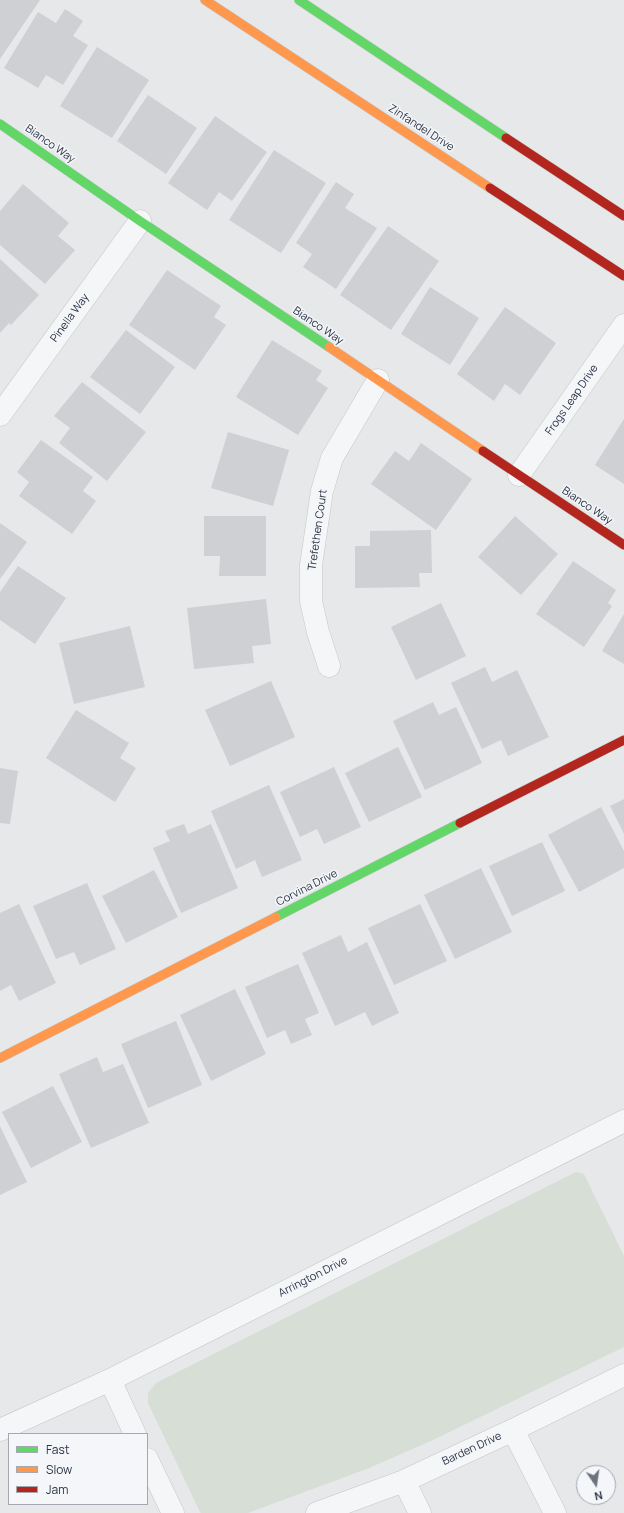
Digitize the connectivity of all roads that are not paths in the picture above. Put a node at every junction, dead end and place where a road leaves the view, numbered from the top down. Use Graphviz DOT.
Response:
graph roads {
  1 [pos="205,0"];
  2 [pos="299,0"];
  3 [pos="0,124"];
  4 [pos="624,216"];
  5 [pos="140,221"];
  6 [pos="624,276"];
  7 [pos="624,325"];
  8 [pos="378,380"];
  9 [pos="0,415"];
  10 [pos="519,475"];
  11 [pos="624,545"];
  12 [pos="329,666"];
  13 [pos="624,740"];
  14 [pos="0,1058"];
  15 [pos="624,1121"];
  16 [pos="623,1378"];
  17 [pos="110,1380"];
  18 [pos="0,1430"];
  19 [pos="513,1430"];
  20 [pos="135,1433"];
  21 [pos="148,1461"];
  22 [pos="404,1481"];
  23 [pos="173,1513"];
  24 [pos="316,1513"];
  25 [pos="420,1513"];
  26 [pos="555,1513"];
  1 -- 6 [label="street, Zinfandel Drive"];
  2 -- 4 [label="street"];
  3 -- 5 [label="street, Bianco Way"];
  5 -- 8 [label="street, Bianco Way"];
  5 -- 9 [label="street, Pinella Way"];
  7 -- 10 [label="street, Frogs Leap Drive"];
  8 -- 10 [label="street, Bianco Way"];
  8 -- 12 [label="street, Trefethen Court"];
  10 -- 11 [label="street, Bianco Way"];
  13 -- 14 [label="street, Corvina Drive"];
  15 -- 17 [label="street, Arrington Drive"];
  16 -- 19 [label="street, Barden Drive"];
  17 -- 18 [label="street, Arrington Drive"];
  17 -- 20 [label="street"];
  19 -- 22 [label="street, Barden Drive"];
  19 -- 26 [label="street"];
  21 -- 23 [label="street"];
  22 -- 24 [label="street, Barden Drive"];
  22 -- 25 [label="street"];
}
